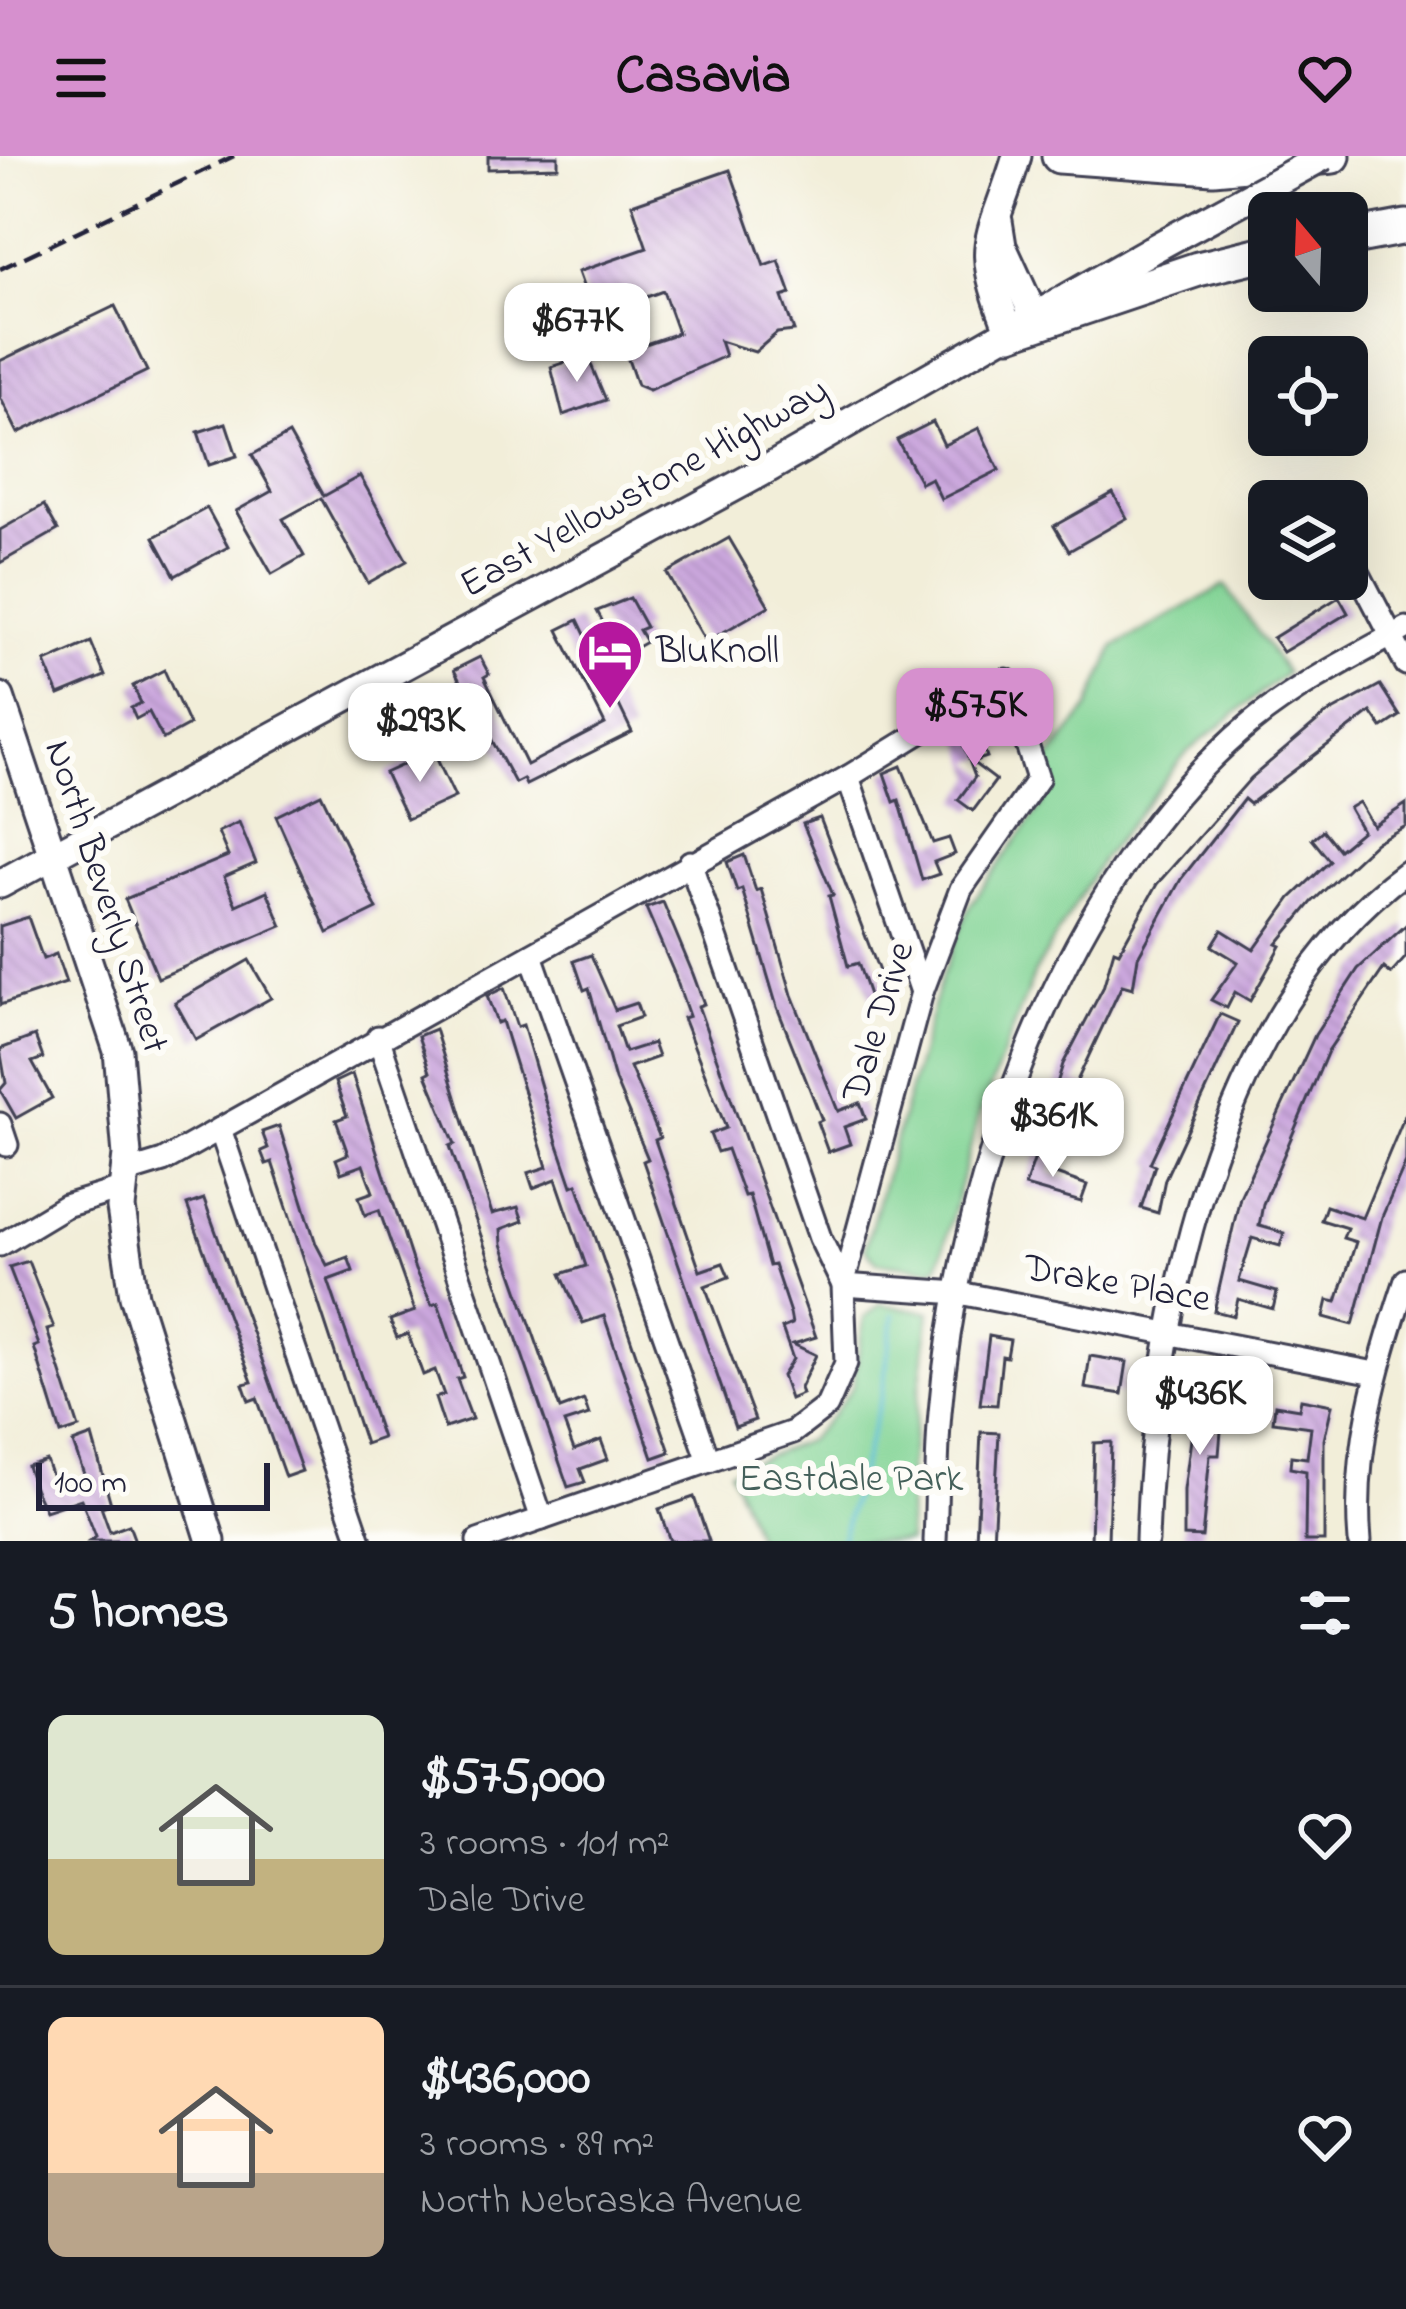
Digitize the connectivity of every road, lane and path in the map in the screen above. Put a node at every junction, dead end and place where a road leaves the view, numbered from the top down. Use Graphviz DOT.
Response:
graph roads {
  1 [pos="1059,156"];
  2 [pos="1324,156"];
  3 [pos="1335,156"];
  4 [pos="1015,165"];
  5 [pos="1406,227"];
  6 [pos="1368,234"];
  7 [pos="1248,257"];
  8 [pos="1022,325"];
  9 [pos="1368,584"];
  10 [pos="1398,632"];
  11 [pos="1406,664"];
  12 [pos="0,698"];
  13 [pos="848,777"];
  14 [pos="54,856"];
  15 [pos="690,862"];
  16 [pos="1406,872"];
  17 [pos="0,884"];
  18 [pos="531,955"];
  19 [pos="922,992"];
  20 [pos="378,1037"];
  21 [pos="220,1129"];
  22 [pos="124,1180"];
  23 [pos="0,1245"];
  24 [pos="1406,1280"];
  25 [pos="843,1285"];
  26 [pos="958,1293"];
  27 [pos="1167,1331"];
  28 [pos="1375,1373"];
  29 [pos="709,1461"];
  30 [pos="542,1519"];
  31 [pos="211,1541"];
  32 [pos="360,1541"];
  33 [pos="478,1541"];
  34 [pos="935,1541"];
  35 [pos="1147,1541"];
  36 [pos="1360,1541"];
  1 -- 3 [label="highway"];
  2 -- 8 [label="main road, East Yellowstone Highway, bridge"];
  4 -- 8 [label="main road"];
  5 -- 6 [label="highway"];
  7 -- 8 [label="highway"];
  8 -- 14 [label="main road, East Yellowstone Highway"];
  9 -- 10 [label="street"];
  10 -- 11 [label="street"];
  10 -- 26 [label="street"];
  12 -- 14 [label="main road, North Beverly Street"];
  13 -- 15 [label="street"];
  13 -- 19 [label="street"];
  13 -- 19 [label="street, Dale Drive"];
  14 -- 17 [label="main road, East Yellowstone Highway"];
  14 -- 22 [label="main road, North Beverly Street"];
  15 -- 18 [label="street"];
  15 -- 25 [label="street"];
  16 -- 27 [label="street"];
  18 -- 20 [label="street"];
  18 -- 29 [label="street"];
  19 -- 25 [label="street, Dale Drive"];
  20 -- 21 [label="street"];
  20 -- 30 [label="street"];
  21 -- 22 [label="street"];
  21 -- 32 [label="street"];
  22 -- 23 [label="street"];
  22 -- 31 [label="main road, North Beverly Street"];
  24 -- 28 [label="street"];
  25 -- 26 [label="street, Drake Place"];
  25 -- 29 [label="street, Dale Drive"];
  26 -- 27 [label="street, Drake Place"];
  26 -- 34 [label="street"];
  27 -- 28 [label="street, Drake Place"];
  27 -- 35 [label="street"];
  28 -- 36 [label="street"];
  29 -- 30 [label="street"];
  30 -- 33 [label="street"];
}
